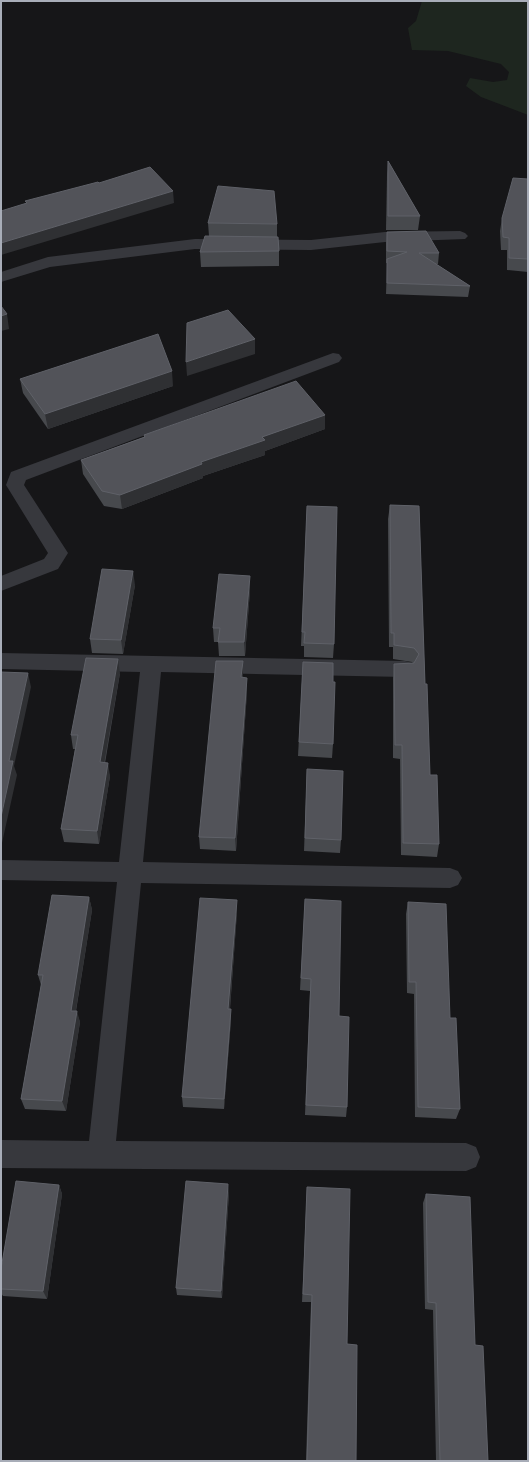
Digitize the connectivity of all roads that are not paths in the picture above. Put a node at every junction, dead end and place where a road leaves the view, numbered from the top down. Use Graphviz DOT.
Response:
graph roads {
  1 [pos="460,236"];
  2 [pos="1,276"];
  3 [pos="333,358"];
  4 [pos="1,584"];
  5 [pos="1,661"];
  6 [pos="151,664"];
  7 [pos="405,669"];
  8 [pos="1,870"];
  9 [pos="130,872"];
  10 [pos="450,878"];
  11 [pos="1,1154"];
  12 [pos="101,1154"];
  13 [pos="466,1157"];
  1 -- 2 [label="street"];
  3 -- 4 [label="street"];
  5 -- 6 [label="street"];
  6 -- 7 [label="street"];
  6 -- 9 [label="street"];
  8 -- 9 [label="street"];
  9 -- 10 [label="street"];
  9 -- 12 [label="street"];
  11 -- 12 [label="street"];
  12 -- 13 [label="street"];
}
